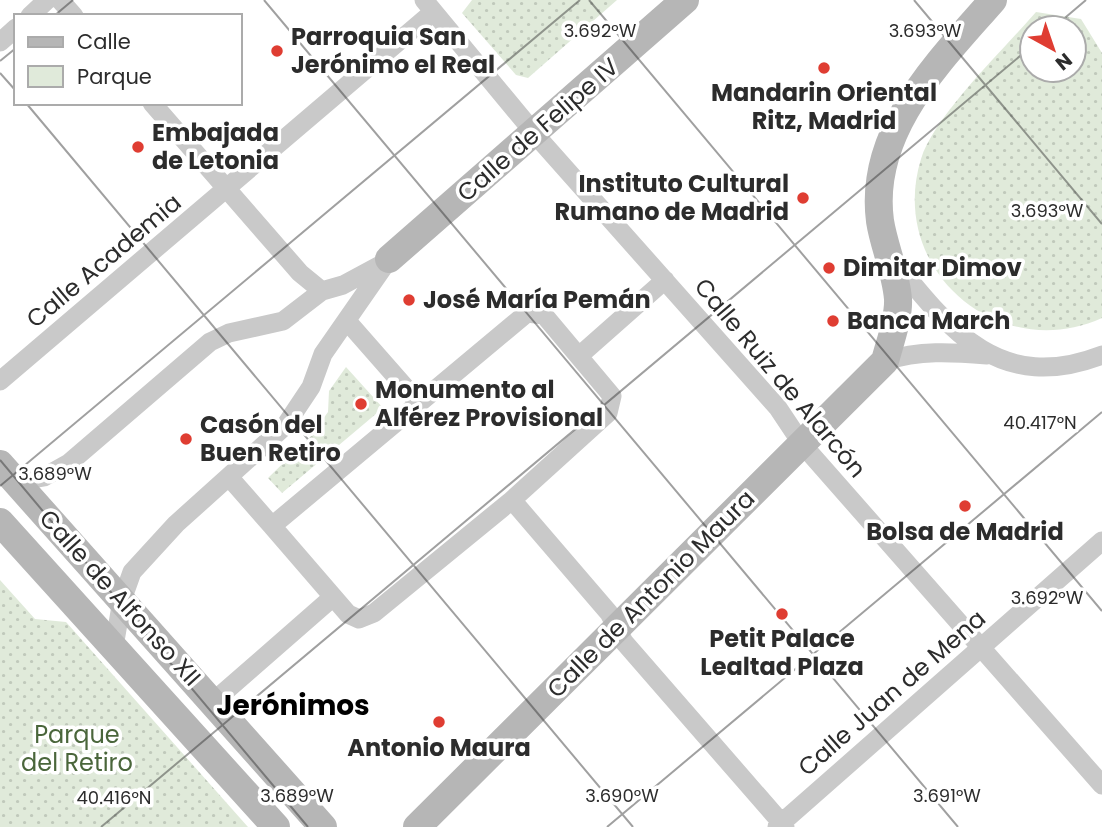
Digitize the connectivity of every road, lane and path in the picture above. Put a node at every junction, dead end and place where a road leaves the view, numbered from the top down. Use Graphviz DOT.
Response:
graph roads {
  1 [pos="47,0"];
  2 [pos="60,0"];
  3 [pos="685,0"];
  4 [pos="993,0"];
  5 [pos="428,7"];
  6 [pos="32,14"];
  7 [pos="72,14"];
  8 [pos="14,30"];
  9 [pos="0,42"];
  10 [pos="154,105"];
  11 [pos="535,133"];
  12 [pos="227,188"];
  13 [pos="889,255"];
  14 [pos="389,259"];
  15 [pos="665,280"];
  16 [pos="321,291"];
  17 [pos="347,321"];
  18 [pos="987,355"];
  19 [pos="1102,355"];
  20 [pos="579,356"];
  21 [pos="886,362"];
  22 [pos="0,382"];
  23 [pos="419,404"];
  24 [pos="802,444"];
  25 [pos="7,473"];
  26 [pos="229,477"];
  27 [pos="512,500"];
  28 [pos="0,522"];
  29 [pos="272,526"];
  30 [pos="1102,541"];
  31 [pos="333,597"];
  32 [pos="122,600"];
  33 [pos="617,628"];
  34 [pos="114,647"];
  35 [pos="981,647"];
  36 [pos="214,701"];
  37 [pos="1102,785"];
  38 [pos="781,826"];
  39 [pos="276,827"];
  40 [pos="323,827"];
  41 [pos="417,827"];
  1 -- 6 [label="street"];
  2 -- 7 [label="street"];
  3 -- 11 [label="street, Calle de Felipe IV"];
  4 -- 13 [label="street"];
  5 -- 11 [label="street, Calle Ruiz de Alarcón"];
  5 -- 12 [label="street, Calle Academia"];
  8 -- 9 [label="street"];
  10 -- 12 [label="street"];
  11 -- 14 [label="street, Calle de Felipe IV"];
  11 -- 15 [label="street, Calle Ruiz de Alarcón"];
  12 -- 16 [label="street"];
  12 -- 22 [label="street, Calle Academia"];
  13 -- 18 [label="street"];
  13 -- 21 [label="street"];
  14 -- 16 [label="street, Calle de Felipe IV"];
  14 -- 17 [label="street, Calle de Felipe IV"];
  15 -- 20 [label="street"];
  15 -- 24 [label="street, Calle Ruiz de Alarcón"];
  16 -- 25 [label="street, Calle de Felipe IV"];
  17 -- 23 [label="street"];
  17 -- 26 [label="street, Calle de Felipe IV"];
  18 -- 19 [label="street"];
  18 -- 21 [label="street, Calle de Antonio Maura"];
  20 -- 23 [label="street"];
  20 -- 27 [label="street"];
  21 -- 24 [label="street, Calle de Antonio Maura"];
  23 -- 29 [label="street"];
  24 -- 33 [label="street, Calle de Antonio Maura"];
  24 -- 35 [label="street, Calle Ruiz de Alarcón"];
  25 -- 32 [label="street, Calle de Alfonso XII"];
  26 -- 29 [label="street"];
  26 -- 32 [label="street, Calle de Felipe IV"];
  27 -- 31 [label="street"];
  27 -- 33 [label="street"];
  28 -- 34 [label="street, Calle de Alfonso XII"];
  29 -- 31 [label="street"];
  30 -- 35 [label="street, Calle Juan de Mena"];
  31 -- 36 [label="street"];
  32 -- 34 [label="street, Calle de Felipe IV"];
  32 -- 36 [label="street, Calle de Alfonso XII"];
  33 -- 38 [label="street"];
  33 -- 41 [label="street, Calle de Antonio Maura"];
  34 -- 39 [label="street, Calle de Alfonso XII"];
  35 -- 37 [label="street, Calle Ruiz de Alarcón"];
  35 -- 38 [label="street, Calle Juan de Mena"];
  36 -- 40 [label="street, Calle de Alfonso XII"];
}
